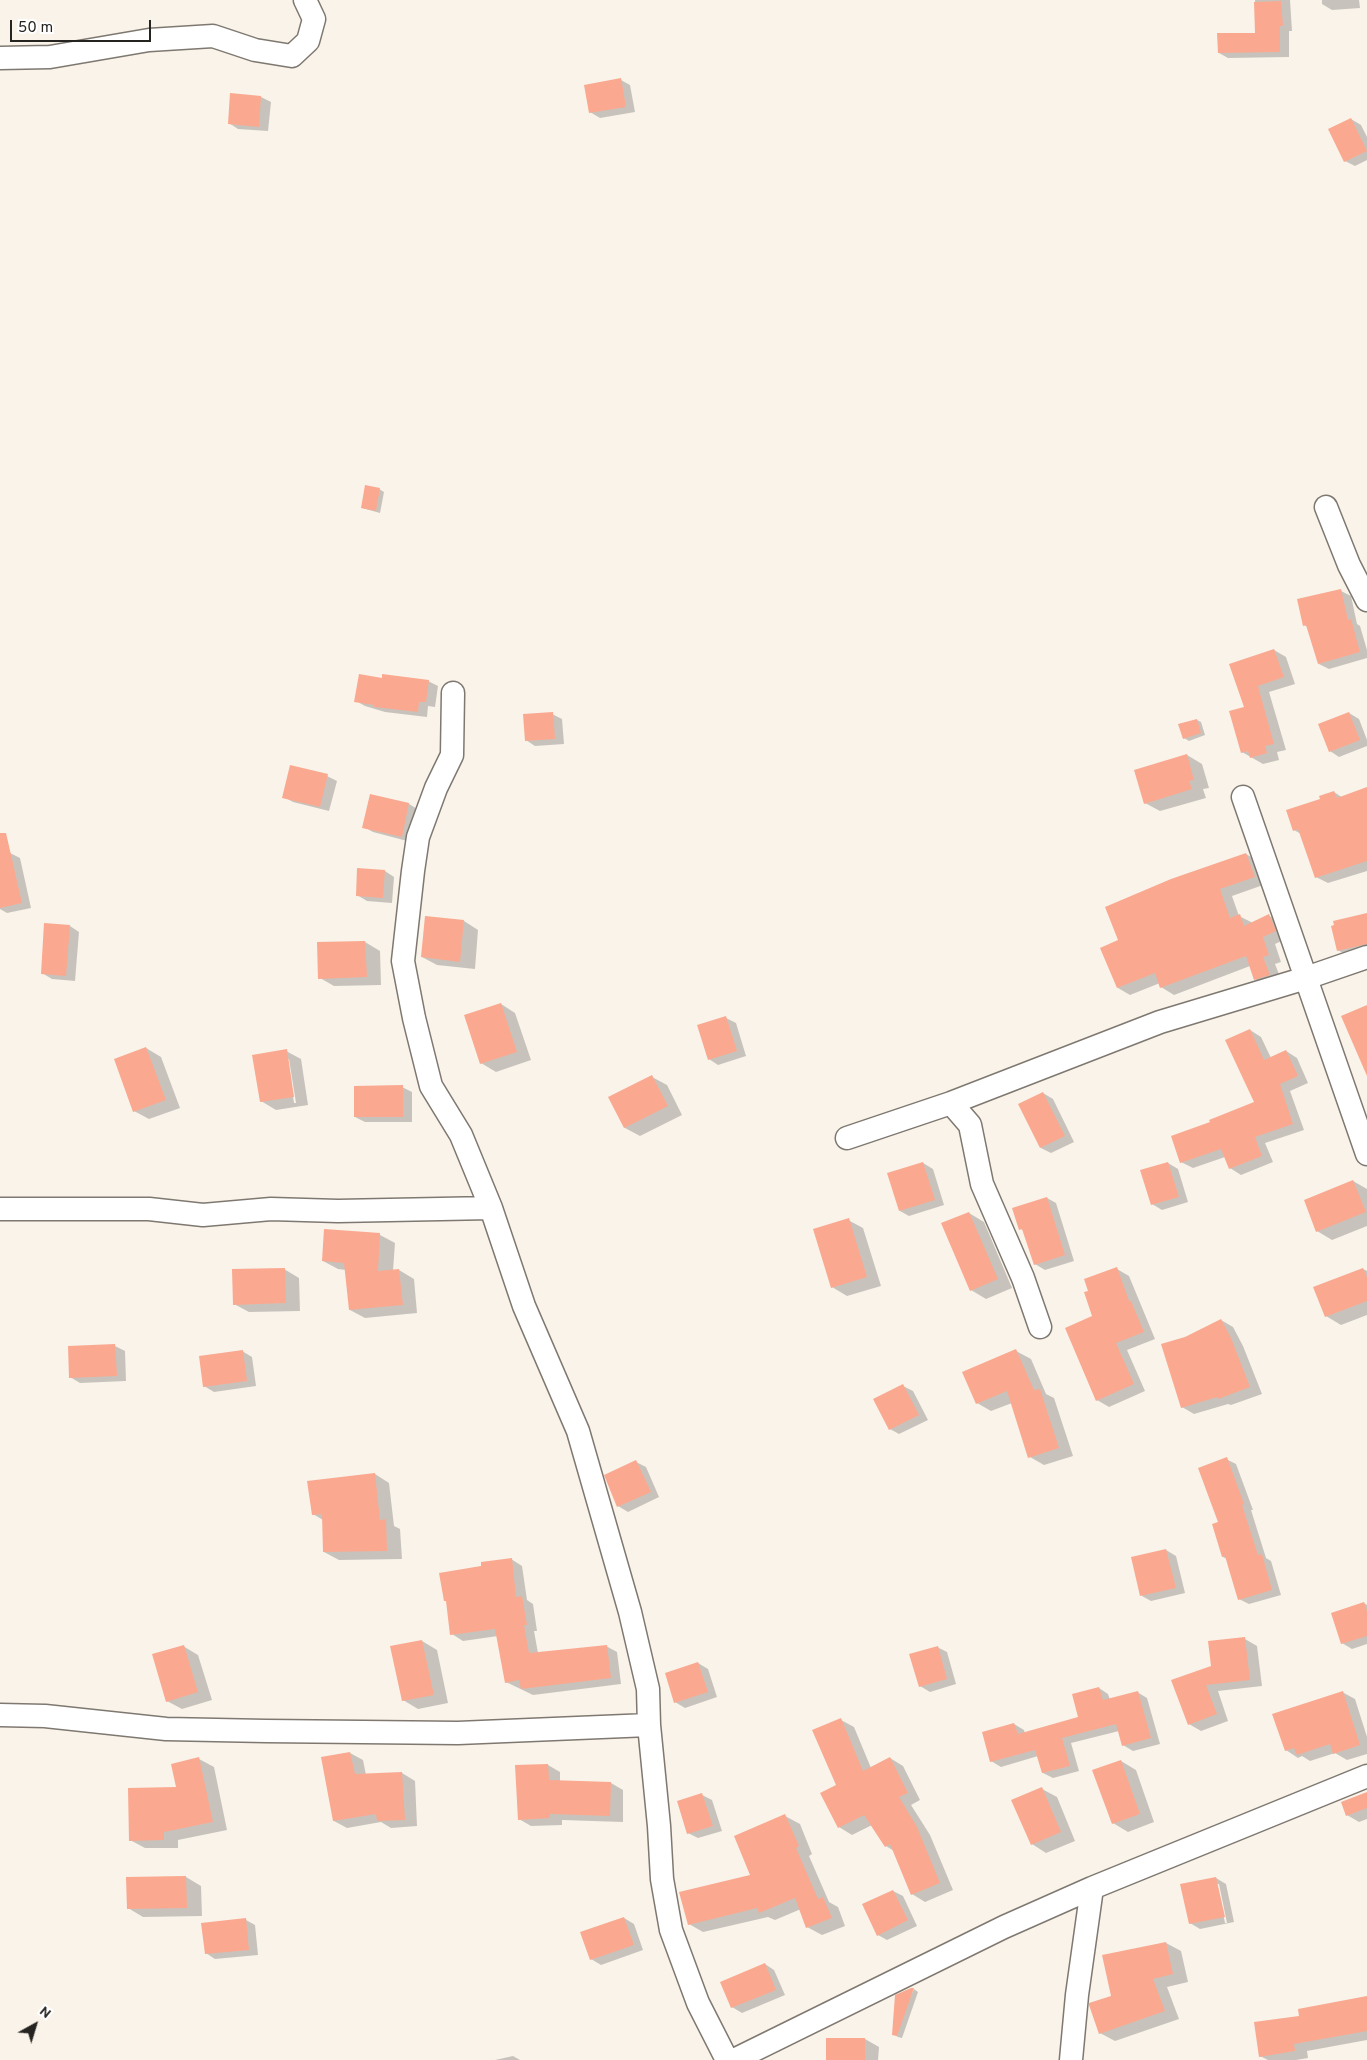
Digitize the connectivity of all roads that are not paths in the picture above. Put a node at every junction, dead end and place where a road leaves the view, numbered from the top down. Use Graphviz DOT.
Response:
graph roads {
  1 [pos="304,0"];
  2 [pos="0,58"];
  3 [pos="1326,507"];
  4 [pos="1367,600"];
  5 [pos="453,693"];
  6 [pos="1243,797"];
  7 [pos="1367,957"];
  8 [pos="1306,978"];
  9 [pos="951,1103"];
  10 [pos="847,1138"];
  11 [pos="1367,1154"];
  12 [pos="491,1208"];
  13 [pos="0,1209"];
  14 [pos="1040,1327"];
  15 [pos="0,1715"];
  16 [pos="649,1725"];
  17 [pos="1367,1776"];
  18 [pos="1092,1888"];
  19 [pos="727,2060"];
  20 [pos="734,2060"];
  21 [pos="1071,2060"];
  1 -- 2 [label="street"];
  3 -- 4 [label="street"];
  5 -- 12 [label="street"];
  6 -- 8 [label="street"];
  7 -- 8 [label="street"];
  8 -- 9 [label="street"];
  8 -- 11 [label="street"];
  9 -- 10 [label="street"];
  9 -- 14 [label="street"];
  12 -- 13 [label="street"];
  12 -- 16 [label="street"];
  15 -- 16 [label="street"];
  16 -- 19 [label="street"];
  17 -- 18 [label="street"];
  18 -- 20 [label="street"];
  18 -- 21 [label="street"];
}
